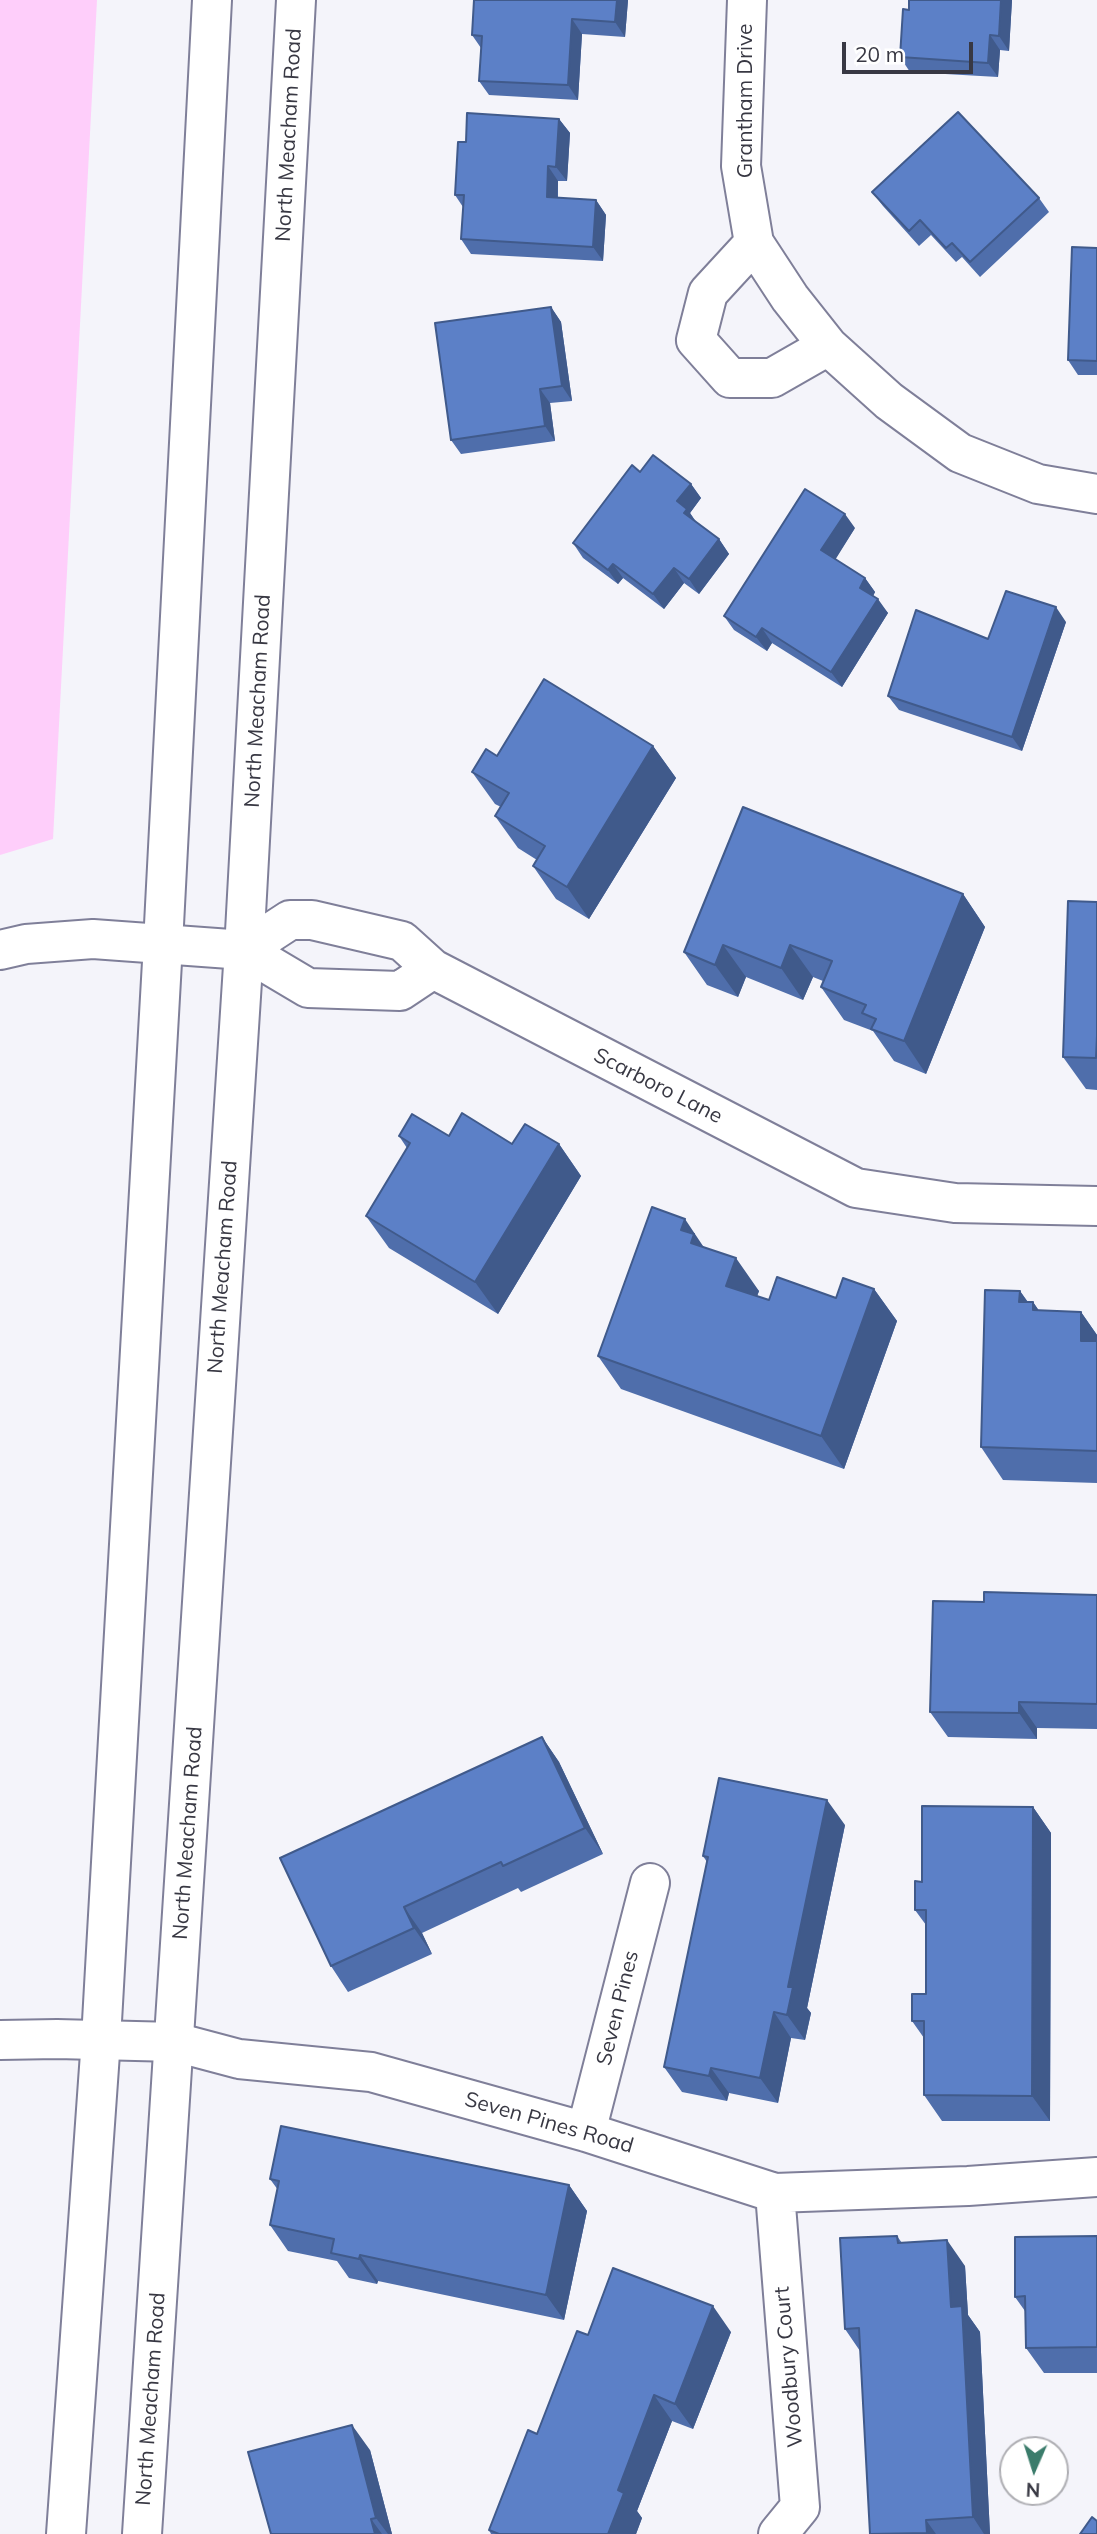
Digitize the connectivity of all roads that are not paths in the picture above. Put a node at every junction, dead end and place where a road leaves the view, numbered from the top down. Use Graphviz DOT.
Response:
graph roads {
  1 [pos="212,0"];
  2 [pos="296,0"];
  3 [pos="747,0"];
  4 [pos="754,243"];
  5 [pos="828,346"];
  6 [pos="1097,494"];
  7 [pos="163,944"];
  8 [pos="0,950"];
  9 [pos="244,950"];
  10 [pos="433,969"];
  11 [pos="1097,1206"];
  12 [pos="650,1883"];
  13 [pos="101,2039"];
  14 [pos="0,2040"];
  15 [pos="175,2042"];
  16 [pos="586,2132"];
  17 [pos="1097,2176"];
  18 [pos="775,2193"];
  19 [pos="66,2534"];
  20 [pos="142,2534"];
  21 [pos="778,2534"];
  1 -- 7 [label="main road"];
  2 -- 9 [label="main road, North Meacham Road"];
  3 -- 4 [label="main road, Grantham Drive"];
  4 -- 5 [label="main road, Grantham Drive"];
  4 -- 5 [label="main road"];
  5 -- 6 [label="main road, Grantham Drive"];
  7 -- 8 [label="main road"];
  7 -- 9 [label="main road"];
  7 -- 13 [label="main road"];
  9 -- 10 [label="main road"];
  9 -- 10 [label="main road, Scarboro Lane"];
  9 -- 15 [label="main road, North Meacham Road"];
  10 -- 11 [label="main road, Scarboro Lane"];
  12 -- 16 [label="main road, Seven Pines"];
  13 -- 14 [label="main road, Seven Pines Road"];
  13 -- 15 [label="main road, Seven Pines Road"];
  13 -- 19 [label="main road"];
  15 -- 16 [label="main road, Seven Pines Road"];
  15 -- 20 [label="main road, North Meacham Road"];
  16 -- 18 [label="main road, Seven Pines Road"];
  17 -- 18 [label="main road, Seven Pines Road"];
  18 -- 21 [label="main road, Woodbury Court"];
}
